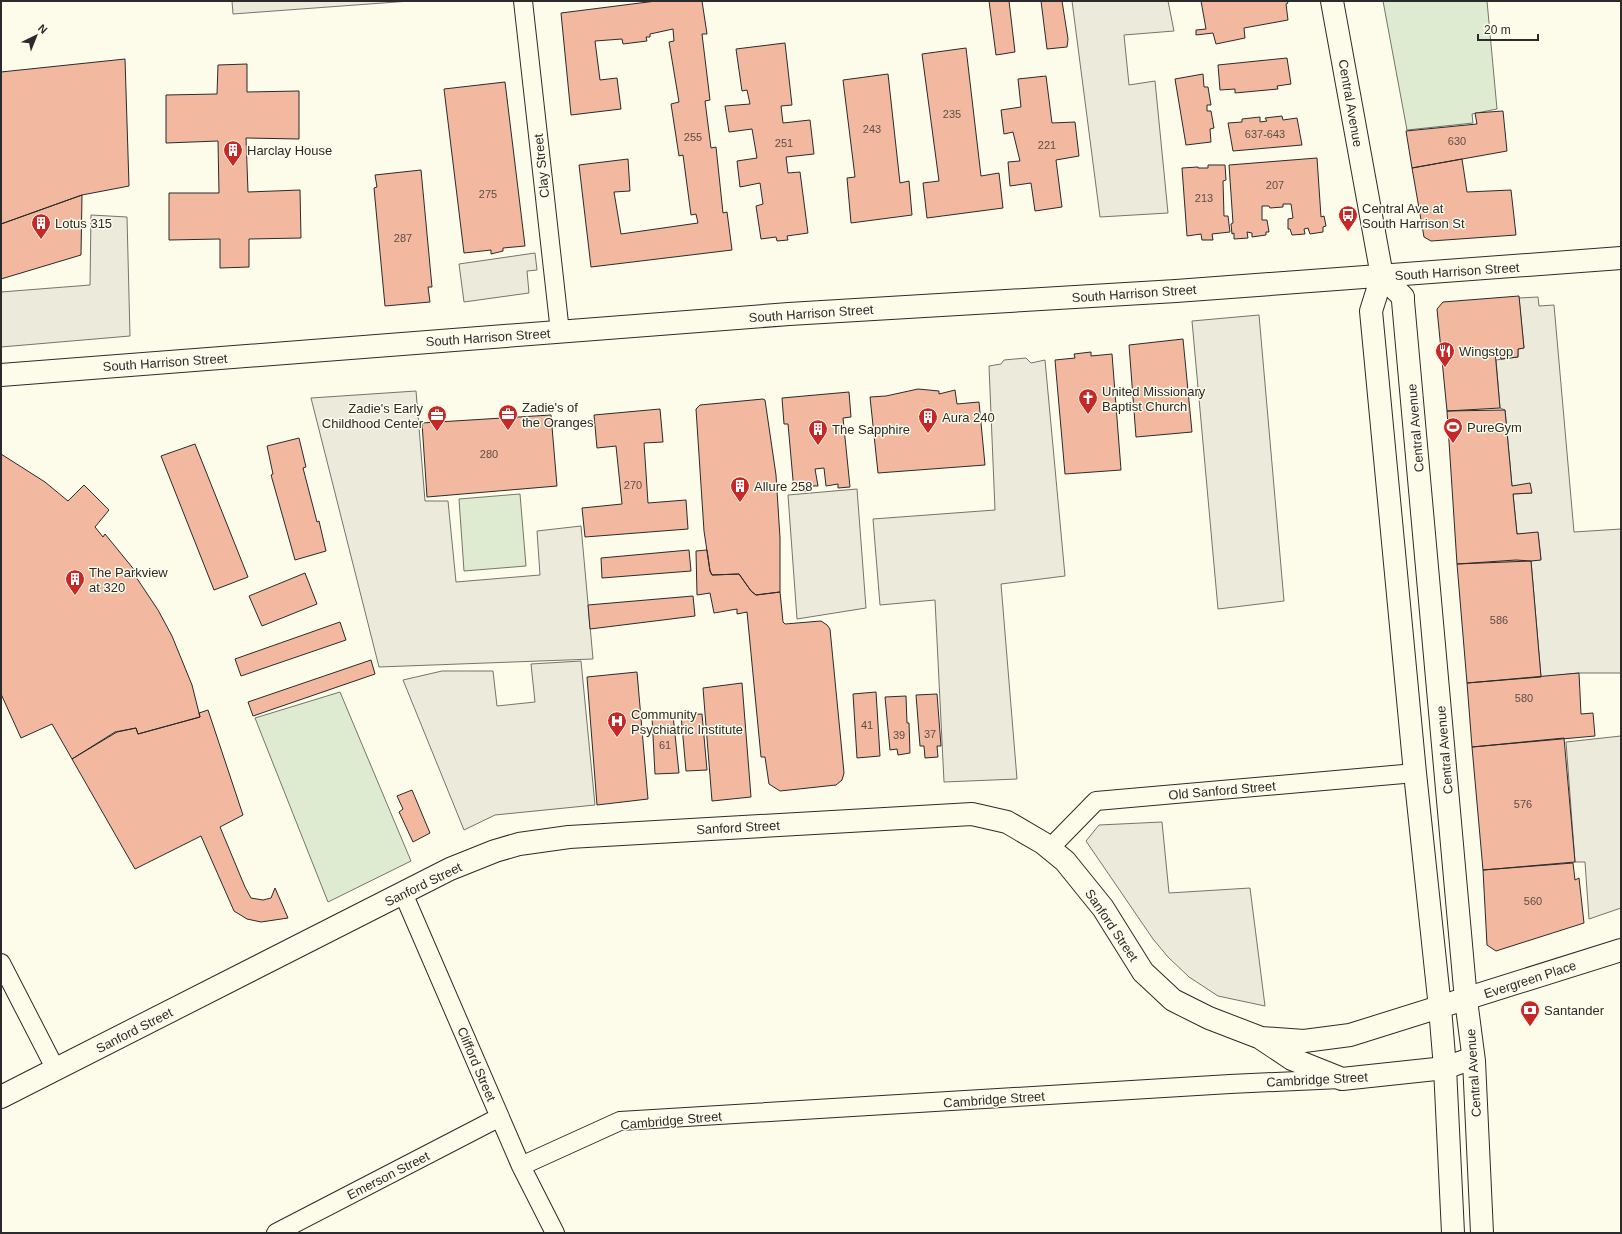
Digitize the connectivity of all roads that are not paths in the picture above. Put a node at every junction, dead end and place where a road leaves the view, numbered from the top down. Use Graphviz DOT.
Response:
graph roads {
  1 [pos="523,1"];
  2 [pos="1332,1"];
  3 [pos="1621,258"];
  4 [pos="1382,276"];
  5 [pos="560,332"];
  6 [pos="1,375"];
  7 [pos="1415,773"];
  8 [pos="1050,848"];
  9 [pos="403,893"];
  10 [pos="1621,950"];
  11 [pos="1,963"];
  12 [pos="1466,1000"];
  13 [pos="1440,1008"];
  14 [pos="1261,1038"];
  15 [pos="1473,1058"];
  16 [pos="1445,1068"];
  17 [pos="56,1070"];
  18 [pos="1342,1079"];
  19 [pos="1,1097"];
  20 [pos="500,1117"];
  21 [pos="521,1166"];
  22 [pos="276,1233"];
  23 [pos="555,1233"];
  24 [pos="1453,1233"];
  25 [pos="1482,1233"];
  1 -- 5 [label="street, Clay Street"];
  2 -- 4 [label="main road, Central Avenue"];
  3 -- 4 [label="main road, South Harrison Street"];
  4 -- 5 [label="main road, South Harrison Street"];
  4 -- 7 [label="main road, Central Avenue"];
  4 -- 12 [label="main road, Central Avenue"];
  5 -- 6 [label="main road, South Harrison Street"];
  7 -- 8 [label="street, Old Sanford Street"];
  7 -- 13 [label="main road, Central Avenue"];
  8 -- 9 [label="main road, Sanford Street"];
  8 -- 14 [label="main road, Sanford Street"];
  9 -- 17 [label="main road, Sanford Street"];
  9 -- 20 [label="street, Clifford Street"];
  10 -- 12 [label="main road, Evergreen Place"];
  11 -- 17 [label="street"];
  12 -- 13 [label="main road, Evergreen Place"];
  12 -- 15 [label="main road, Central Avenue"];
  13 -- 14 [label="main road, Sanford Street"];
  13 -- 16 [label="main road, Central Avenue"];
  14 -- 18 [label="main road"];
  15 -- 16 [label="main road, Cambridge Street"];
  15 -- 25 [label="main road, Central Avenue"];
  16 -- 18 [label="main road, Cambridge Street"];
  16 -- 24 [label="main road, Central Avenue"];
  17 -- 19 [label="main road, Sanford Street"];
  18 -- 21 [label="street, Cambridge Street"];
  20 -- 21 [label="street, Clifford Street"];
  20 -- 22 [label="street, Emerson Street"];
  21 -- 23 [label="street, Clifford Street"];
}
